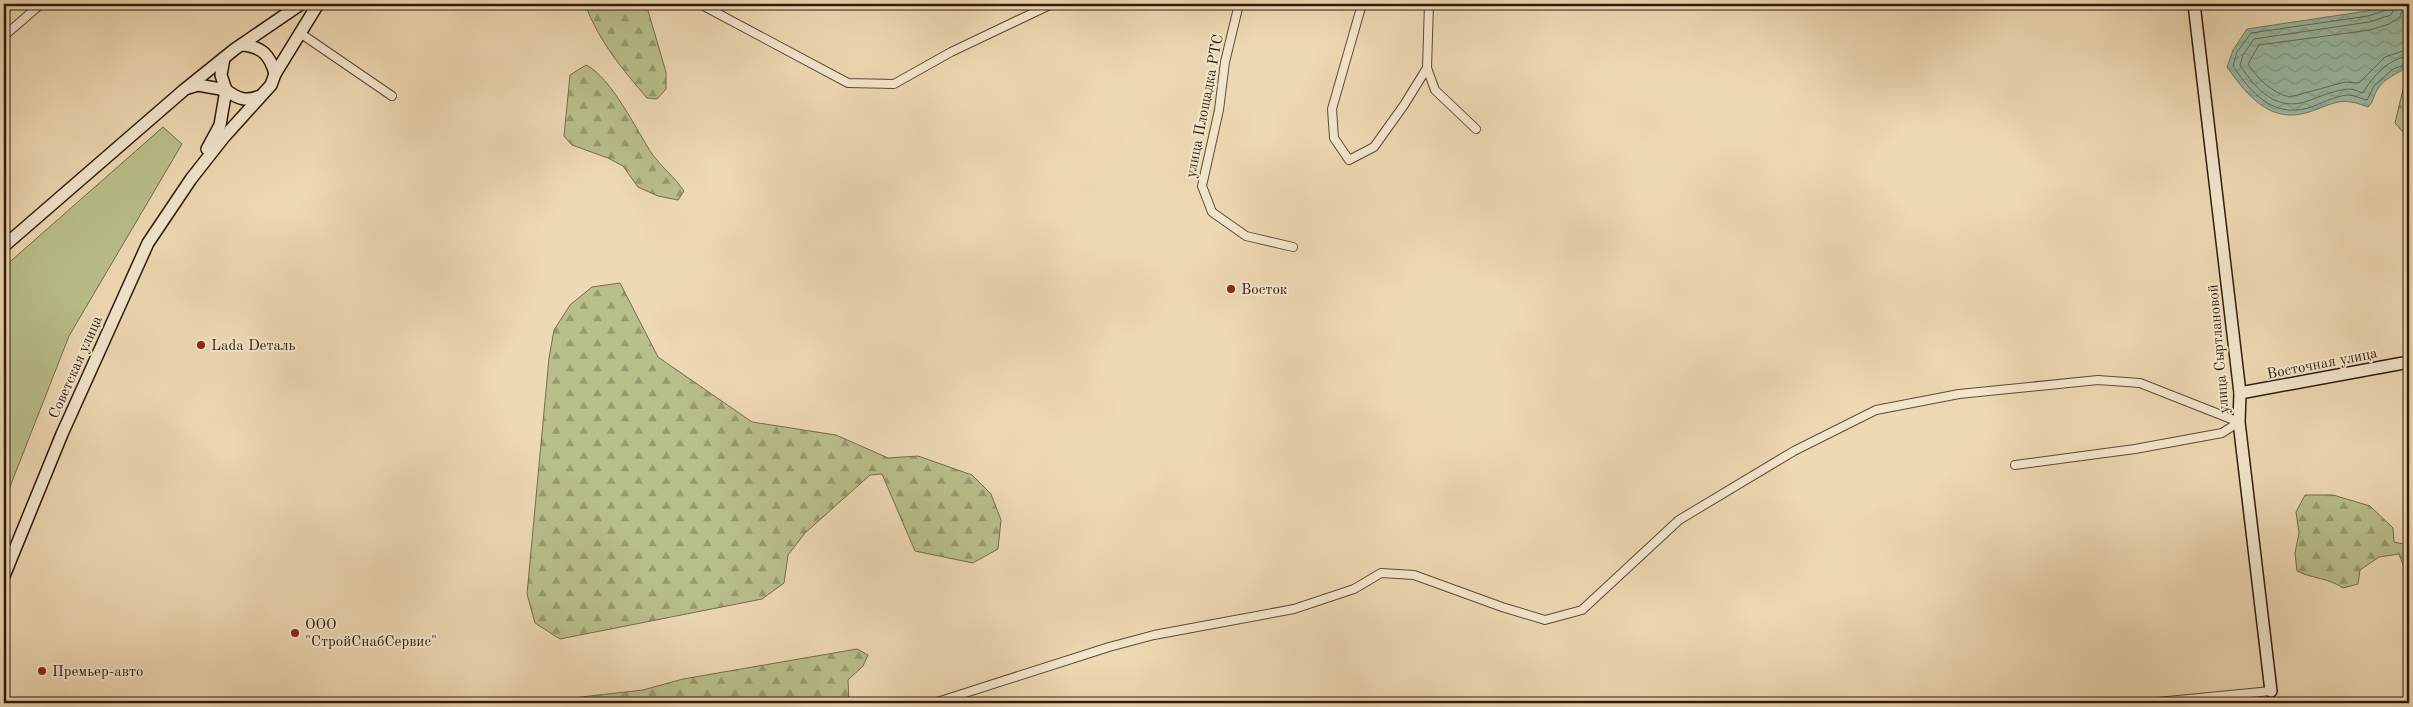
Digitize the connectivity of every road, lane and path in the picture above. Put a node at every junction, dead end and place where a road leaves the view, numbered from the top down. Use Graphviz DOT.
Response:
graph roads {
  1 [pos="41,4"];
  2 [pos="301,4"];
  3 [pos="318,4"];
  4 [pos="700,4"];
  5 [pos="1052,4"];
  6 [pos="1239,4"];
  7 [pos="1362,4"];
  8 [pos="1429,4"];
  9 [pos="2194,4"];
  10 [pos="300,33"];
  11 [pos="4,36"];
  12 [pos="242,45"];
  13 [pos="224,58"];
  14 [pos="1427,68"];
  15 [pos="274,74"];
  16 [pos="184,90"];
  17 [pos="226,90"];
  18 [pos="263,94"];
  19 [pos="392,96"];
  20 [pos="1476,129"];
  21 [pos="191,179"];
  22 [pos="4,246"];
  23 [pos="1293,247"];
  24 [pos="2409,362"];
  25 [pos="2240,393"];
  26 [pos="2239,422"];
  27 [pos="2015,465"];
  28 [pos="4,576"];
  29 [pos="2271,691"];
  30 [pos="934,703"];
  31 [pos="2147,703"];
  1 -- 11 [label="street"];
  2 -- 12 [label="main road"];
  3 -- 10 [label="main road, Советская улица"];
  4 -- 5 [label="street"];
  6 -- 23 [label="street, улица Площадка РТС"];
  7 -- 14 [label="street"];
  8 -- 14 [label="street"];
  9 -- 25 [label="main road, улица Сыртлановой"];
  10 -- 15 [label="main road, Советская улица"];
  10 -- 19 [label="street"];
  12 -- 13 [label="main road"];
  12 -- 15 [label="main road"];
  13 -- 16 [label="main road"];
  13 -- 17 [label="main road, Советская улица"];
  14 -- 20 [label="street"];
  15 -- 18 [label="main road, Советская улица"];
  16 -- 17 [label="main road"];
  16 -- 22 [label="main road"];
  17 -- 18 [label="main road"];
  17 -- 21 [label="main road, Советская улица"];
  18 -- 21 [label="main road, Советская улица"];
  21 -- 28 [label="main road, Советская улица"];
  24 -- 25 [label="main road, Восточная улица"];
  25 -- 26 [label="main road, улица Сыртлановой"];
  26 -- 27 [label="street"];
  26 -- 29 [label="main road, улица Сыртлановой"];
  26 -- 30 [label="street"];
  29 -- 31 [label="street"];
}
